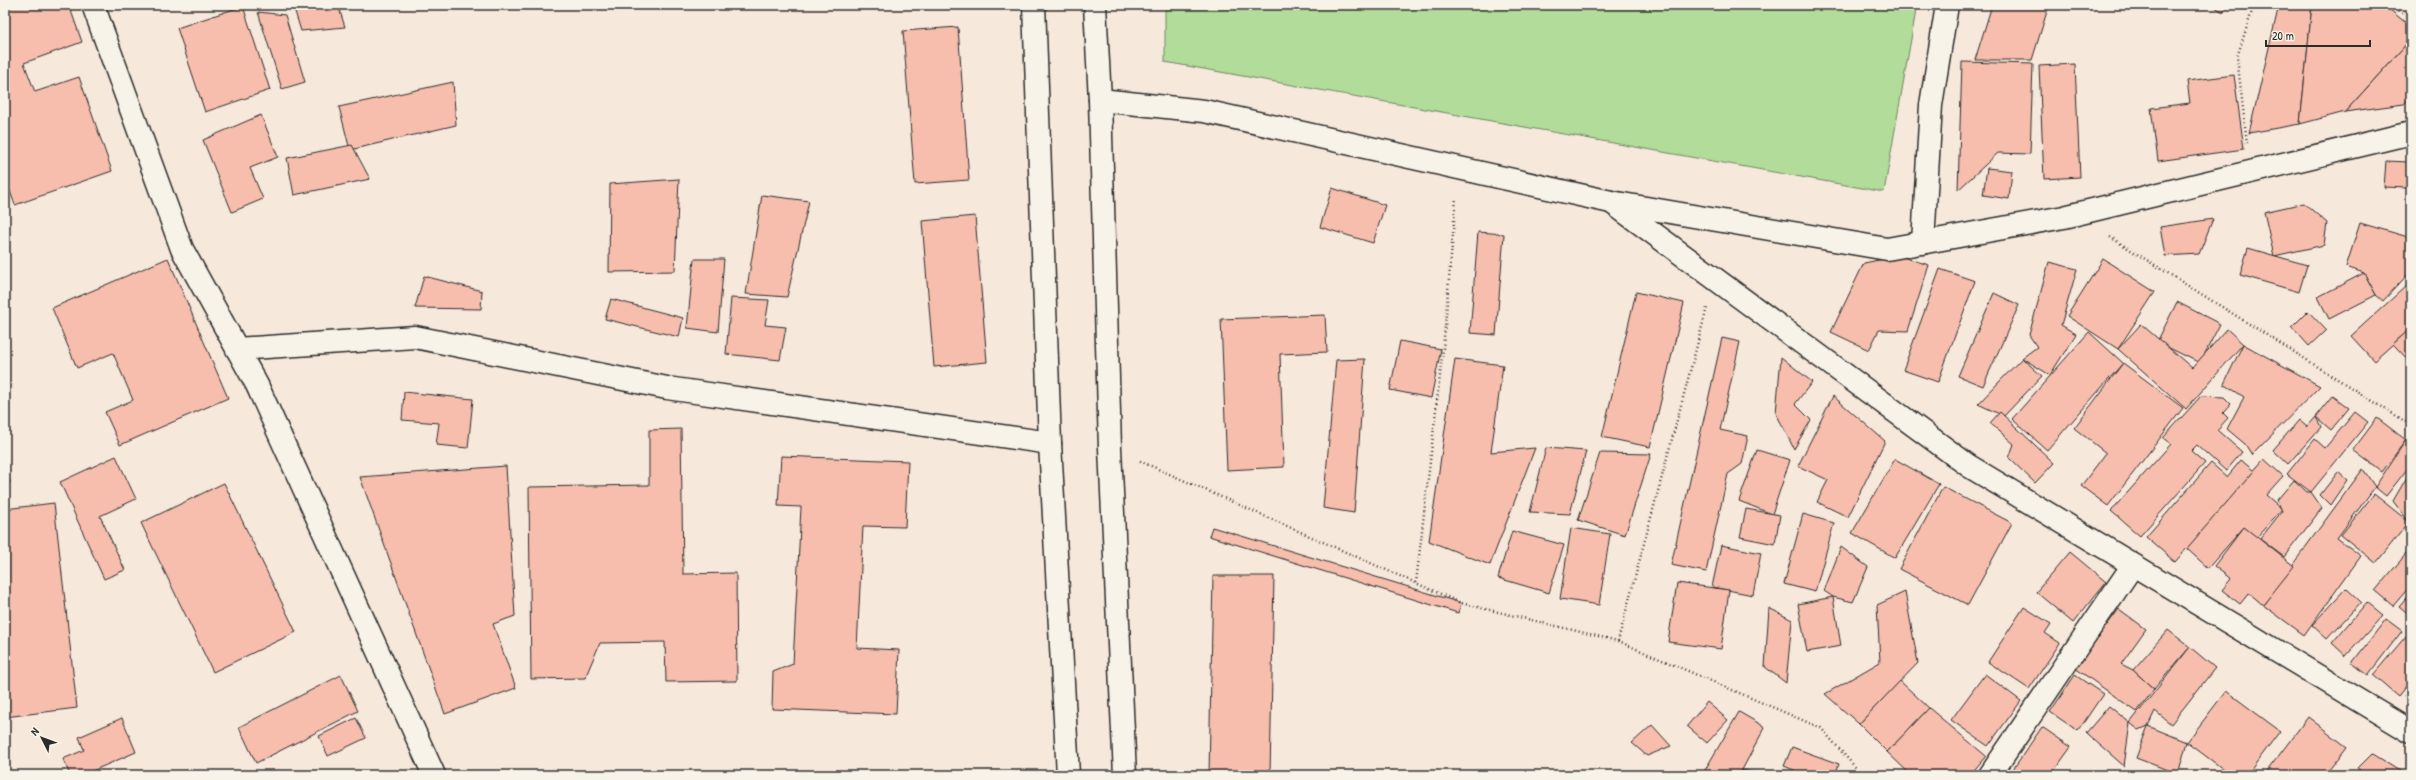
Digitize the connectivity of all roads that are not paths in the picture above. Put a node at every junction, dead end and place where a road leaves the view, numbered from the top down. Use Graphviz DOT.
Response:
graph roads {
  1 [pos="93,5"];
  2 [pos="1034,5"];
  3 [pos="1095,5"];
  4 [pos="1947,5"];
  5 [pos="1100,100"];
  6 [pos="2411,133"];
  7 [pos="1611,202"];
  8 [pos="1923,243"];
  9 [pos="237,349"];
  10 [pos="1050,443"];
  11 [pos="2133,565"];
  12 [pos="2411,732"];
  13 [pos="434,775"];
  14 [pos="1068,775"];
  15 [pos="1125,775"];
  16 [pos="1990,775"];
  1 -- 9 [label="main road"];
  2 -- 10 [label="main road"];
  3 -- 5 [label="main road"];
  4 -- 8 [label="main road"];
  5 -- 7 [label="main road"];
  5 -- 15 [label="main road"];
  6 -- 8 [label="main road"];
  7 -- 8 [label="main road"];
  7 -- 11 [label="main road"];
  9 -- 10 [label="main road"];
  9 -- 13 [label="main road"];
  10 -- 14 [label="main road"];
  11 -- 12 [label="main road"];
  11 -- 16 [label="main road"];
}
